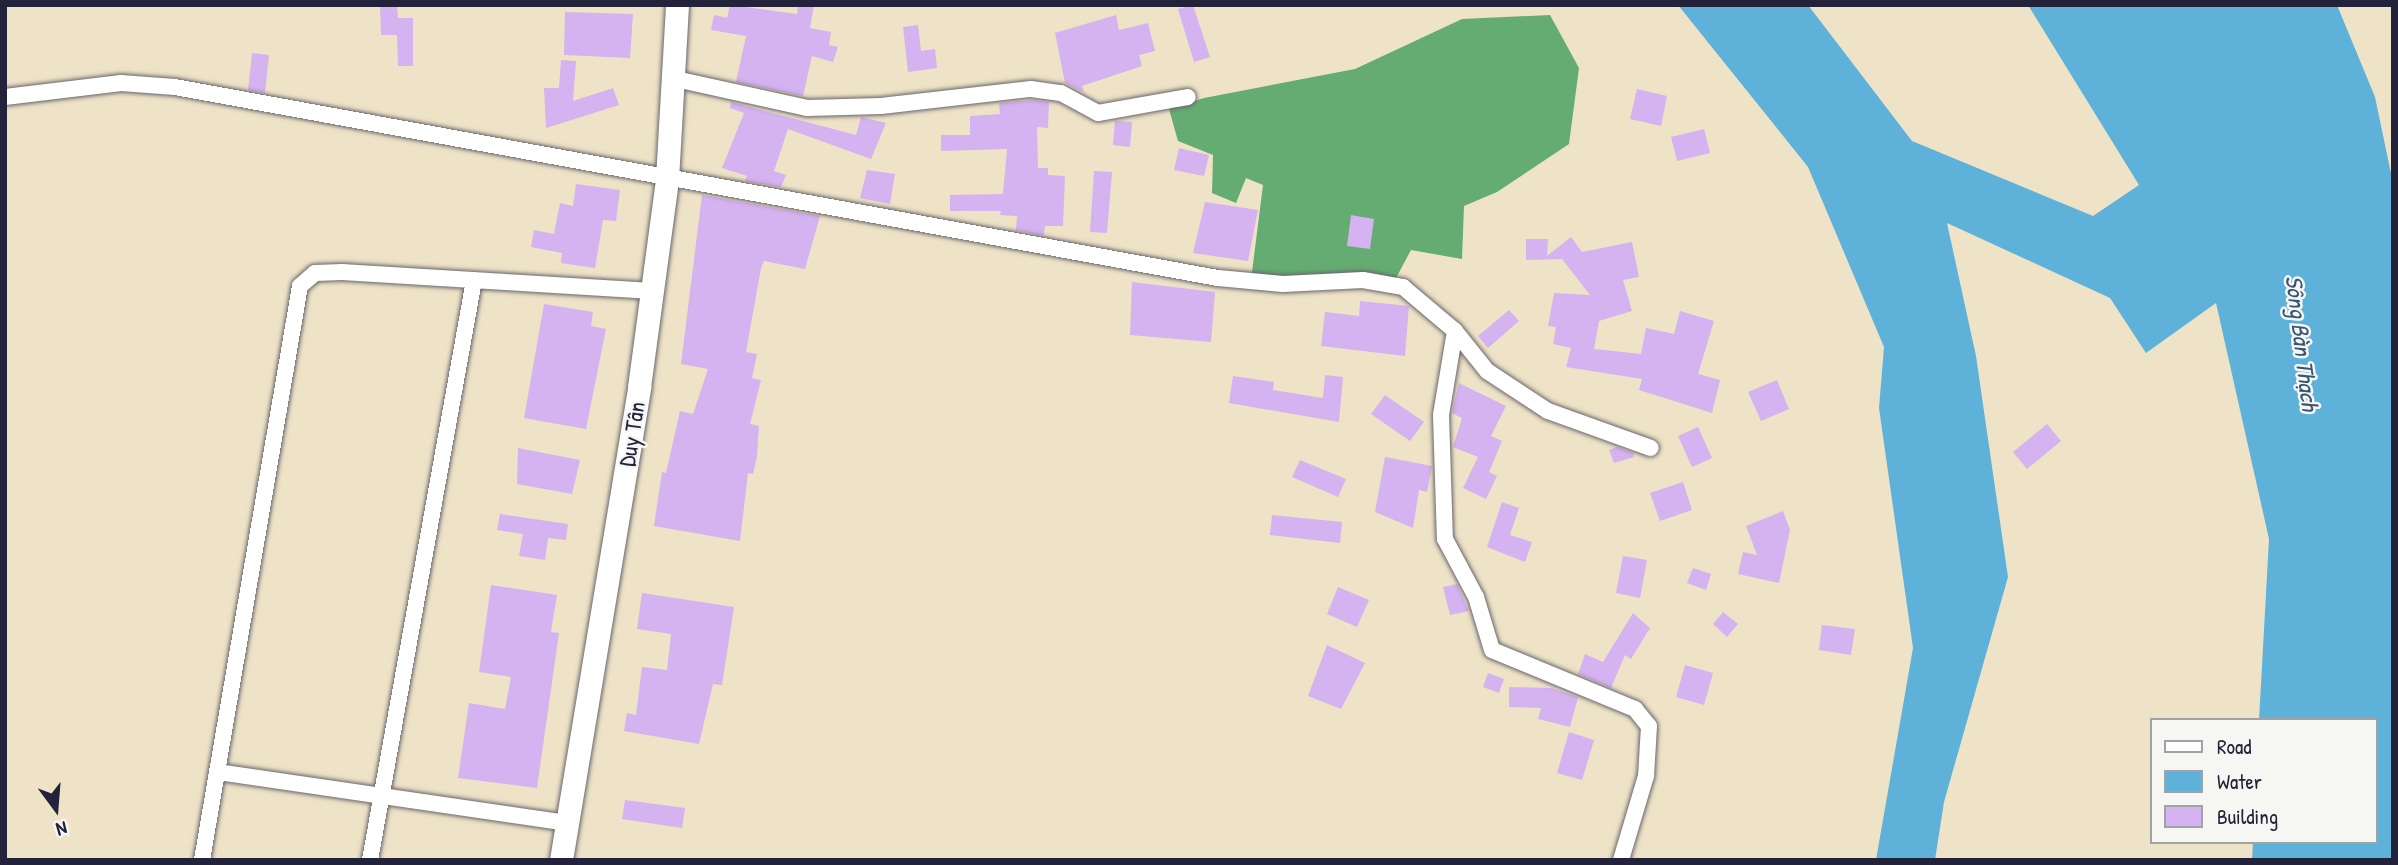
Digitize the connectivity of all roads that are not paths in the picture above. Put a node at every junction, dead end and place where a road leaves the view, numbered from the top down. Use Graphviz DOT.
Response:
graph roads {
  1 [pos="677,5"];
  2 [pos="671,78"];
  3 [pos="5,97"];
  4 [pos="1188,97"];
  5 [pos="667,180"];
  6 [pos="474,280"];
  7 [pos="652,291"];
  8 [pos="1455,331"];
  9 [pos="1651,448"];
  10 [pos="218,772"];
  11 [pos="382,796"];
  12 [pos="567,823"];
  13 [pos="202,860"];
  14 [pos="370,860"];
  15 [pos="561,860"];
  16 [pos="1621,860"];
  1 -- 2 [label="street, Duy Tân"];
  2 -- 4 [label="street"];
  2 -- 5 [label="street, Duy Tân"];
  3 -- 5 [label="street"];
  5 -- 7 [label="street, Duy Tân"];
  5 -- 8 [label="street"];
  6 -- 7 [label="street"];
  6 -- 10 [label="street"];
  6 -- 11 [label="street"];
  7 -- 12 [label="street, Duy Tân"];
  8 -- 9 [label="street"];
  8 -- 16 [label="street"];
  10 -- 11 [label="street"];
  10 -- 13 [label="street"];
  11 -- 12 [label="street"];
  11 -- 14 [label="street"];
  12 -- 15 [label="street, Duy Tân"];
}
